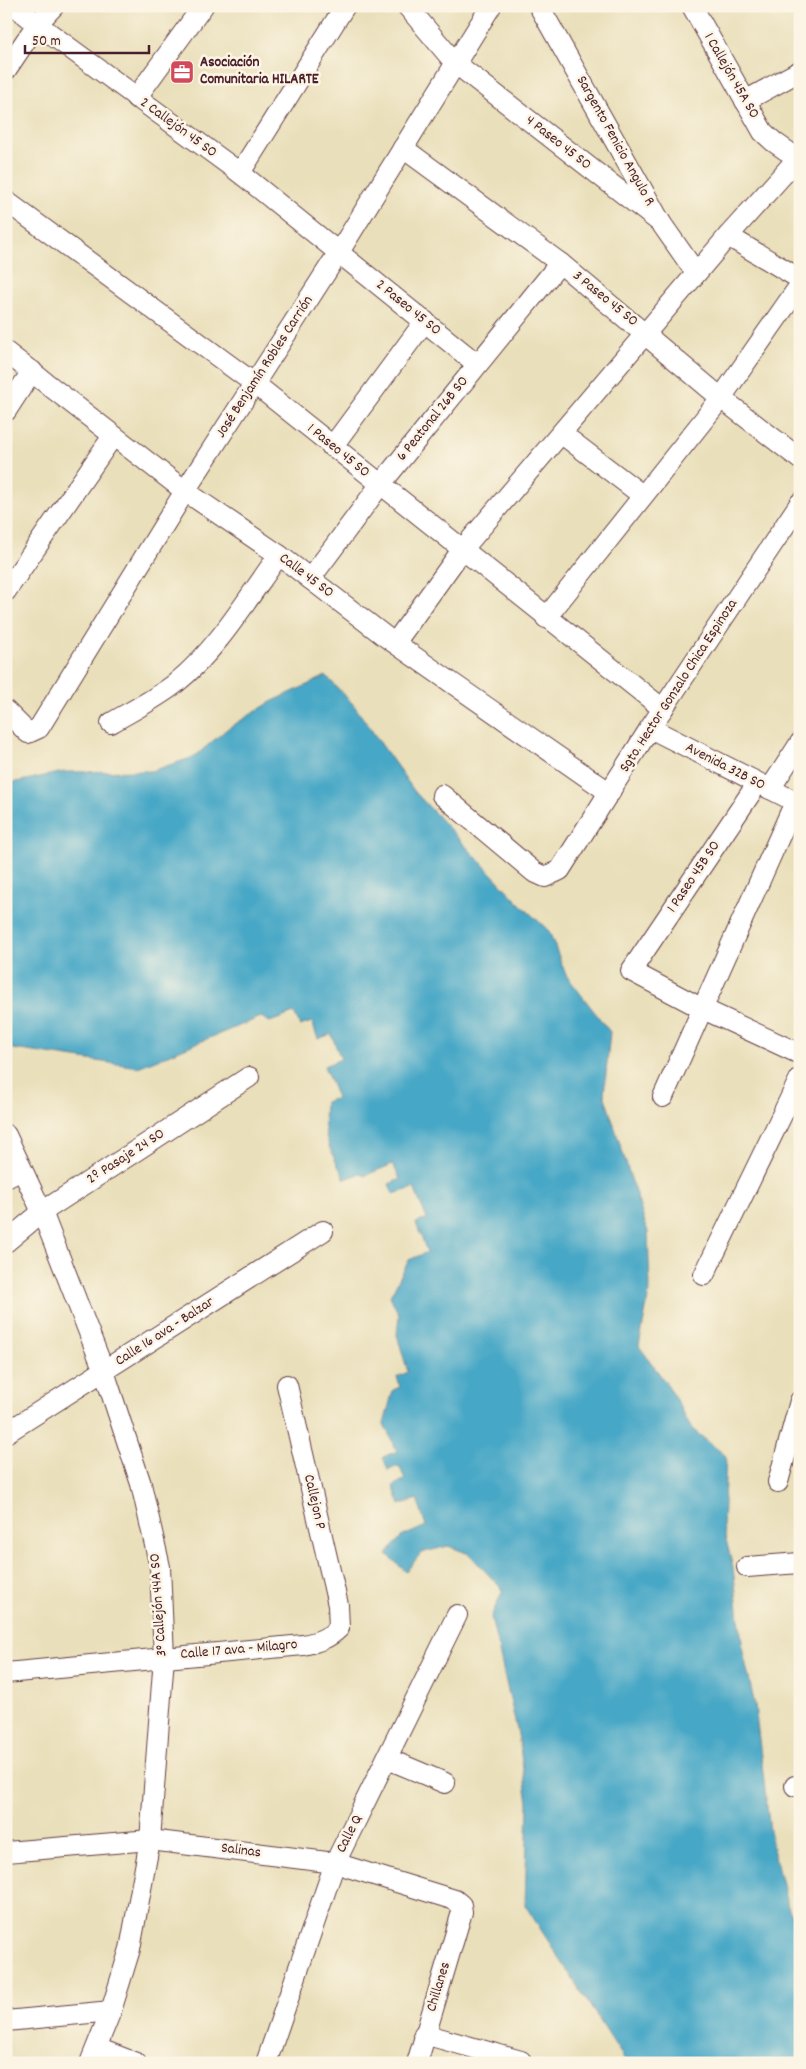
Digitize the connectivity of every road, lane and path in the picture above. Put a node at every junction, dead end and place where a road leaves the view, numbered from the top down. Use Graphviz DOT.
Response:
graph roads {
  1 [pos="16,6"];
  2 [pos="54,6"];
  3 [pos="203,6"];
  4 [pos="344,6"];
  5 [pos="407,6"];
  6 [pos="491,6"];
  7 [pos="539,6"];
  8 [pos="692,6"];
  9 [pos="37,24"];
  10 [pos="455,63"];
  11 [pos="6,70"];
  12 [pos="800,71"];
  13 [pos="136,98"];
  14 [pos="745,101"];
  15 [pos="403,148"];
  16 [pos="798,160"];
  17 [pos="240,173"];
  18 [pos="6,201"];
  19 [pos="661,223"];
  20 [pos="728,236"];
  21 [pos="339,252"];
  22 [pos="560,263"];
  23 [pos="696,273"];
  24 [pos="800,279"];
  25 [pos="800,285"];
  26 [pos="425,321"];
  27 [pos="645,332"];
  28 [pos="6,352"];
  29 [pos="477,364"];
  30 [pos="32,371"];
  31 [pos="255,384"];
  32 [pos="721,398"];
  33 [pos="6,411"];
  34 [pos="562,434"];
  35 [pos="113,436"];
  36 [pos="332,447"];
  37 [pos="800,460"];
  38 [pos="380,486"];
  39 [pos="185,492"];
  40 [pos="642,495"];
  41 [pos="800,503"];
  42 [pos="462,550"];
  43 [pos="279,555"];
  44 [pos="310,579"];
  45 [pos="6,592"];
  46 [pos="546,618"];
  47 [pos="395,643"];
  48 [pos="663,709"];
  49 [pos="8,716"];
  50 [pos="111,723"];
  51 [pos="650,728"];
  52 [pos="800,743"];
  53 [pos="763,786"];
  54 [pos="610,793"];
  55 [pos="442,795"];
  56 [pos="797,803"];
  57 [pos="701,1008"];
  58 [pos="800,1054"];
  59 [pos="249,1077"];
  60 [pos="800,1078"];
  61 [pos="663,1097"];
  62 [pos="6,1135"];
  63 [pos="14,1174"];
  64 [pos="42,1212"];
  65 [pos="323,1231"];
  66 [pos="6,1242"];
  67 [pos="704,1275"];
  68 [pos="104,1371"];
  69 [pos="287,1385"];
  70 [pos="800,1401"];
  71 [pos="6,1433"];
  72 [pos="793,1448"];
  73 [pos="778,1482"];
  74 [pos="800,1564"];
  75 [pos="747,1567"];
  76 [pos="457,1615"];
  77 [pos="340,1619"];
  78 [pos="164,1657"];
  79 [pos="6,1673"];
  80 [pos="388,1759"];
  81 [pos="445,1783"];
  82 [pos="150,1840"];
  83 [pos="6,1852"];
  84 [pos="335,1863"];
  85 [pos="462,1912"];
  86 [pos="111,2011"];
  87 [pos="6,2021"];
  88 [pos="424,2034"];
  89 [pos="94,2056"];
  90 [pos="521,2061"];
  91 [pos="136,2063"];
  92 [pos="266,2063"];
  93 [pos="416,2063"];
  1 -- 9 [label="street, 2 Callejón 45 SO"];
  2 -- 9 [label="street"];
  3 -- 13 [label="street"];
  4 -- 17 [label="street"];
  5 -- 10 [label="street, 4 Paseo 45 SO"];
  6 -- 10 [label="street, José Benjamín Robles Carrión"];
  7 -- 19 [label="street, Sargento Fenicio Angulo R"];
  8 -- 14 [label="street, 1 Callejón 45A SO"];
  9 -- 11 [label="street"];
  9 -- 13 [label="street, 2 Callejón 45 SO"];
  10 -- 15 [label="street, José Benjamín Robles Carrión"];
  10 -- 19 [label="street, 4 Paseo 45 SO"];
  12 -- 14 [label="street"];
  13 -- 17 [label="street, 2 Callejón 45 SO"];
  14 -- 16 [label="street, 1 Callejón 45A SO"];
  15 -- 21 [label="street, José Benjamín Robles Carrión"];
  15 -- 22 [label="street, 3 Paseo 45 SO"];
  16 -- 20 [label="street"];
  17 -- 21 [label="street, 2 Callejón 45 SO"];
  18 -- 31 [label="street, 1 Paseo 45 SO"];
  19 -- 23 [label="street, Sargento Fenicio Angulo R"];
  20 -- 23 [label="street"];
  20 -- 24 [label="street"];
  21 -- 26 [label="street, 2 Paseo 45 SO"];
  21 -- 31 [label="street, José Benjamín Robles Carrión"];
  22 -- 27 [label="street, 3 Paseo 45 SO"];
  22 -- 29 [label="street, 6 Peatonal 26B SO"];
  23 -- 27 [label="street"];
  25 -- 32 [label="street"];
  26 -- 29 [label="street, 2 Paseo 45 SO"];
  26 -- 36 [label="street"];
  27 -- 32 [label="street, 3 Paseo 45 SO"];
  27 -- 34 [label="street"];
  28 -- 30 [label="street, Calle 45 SO"];
  29 -- 38 [label="street, 6 Peatonal 26B SO"];
  30 -- 33 [label="street"];
  30 -- 35 [label="street, Calle 45 SO"];
  31 -- 36 [label="street, 1 Paseo 45 SO"];
  31 -- 39 [label="street, José Benjamín Robles Carrión"];
  32 -- 37 [label="street, 3 Paseo 45 SO"];
  32 -- 40 [label="street"];
  34 -- 40 [label="street"];
  34 -- 42 [label="street"];
  35 -- 39 [label="street, Calle 45 SO"];
  35 -- 45 [label="street"];
  36 -- 38 [label="street, 1 Paseo 45 SO"];
  38 -- 42 [label="street, 1 Paseo 45 SO"];
  38 -- 44 [label="street, 6 Peatonal 26B SO"];
  39 -- 43 [label="street, Calle 45 SO"];
  39 -- 49 [label="street, José Benjamín Robles Carrión"];
  40 -- 46 [label="street"];
  41 -- 48 [label="street, Sgto. Hector Gonzalo Chica Espinoza"];
  42 -- 46 [label="street, 1 Paseo 45 SO"];
  42 -- 47 [label="street"];
  43 -- 44 [label="street, Calle 45 SO"];
  43 -- 50 [label="street"];
  44 -- 47 [label="street, Calle 45 SO"];
  46 -- 48 [label="street, 1 Paseo 45 SO"];
  47 -- 54 [label="street, Calle 45 SO"];
  48 -- 51 [label="street, Sgto. Hector Gonzalo Chica Espinoza"];
  51 -- 53 [label="street, Avenida 32B SO"];
  51 -- 54 [label="street, Sgto. Hector Gonzalo Chica Espinoza"];
  52 -- 53 [label="street, 1 Paseo 45B SO"];
  53 -- 56 [label="street, Avenida 32B SO"];
  53 -- 57 [label="street, 1 Paseo 45B SO"];
  54 -- 55 [label="street, Sgto. Hector Gonzalo Chica Espinoza"];
  56 -- 57 [label="street"];
  57 -- 58 [label="street"];
  57 -- 61 [label="street"];
  59 -- 64 [label="street, 2º Pasaje 24 SO"];
  60 -- 67 [label="street"];
  62 -- 63 [label="street, 3° Callejón 44A SO"];
  63 -- 64 [label="street, 3° Callejón 44A SO"];
  64 -- 66 [label="street, 2º Pasaje 24 SO"];
  64 -- 68 [label="street, 3° Callejón 44A SO"];
  65 -- 68 [label="street, Calle 16 ava - Balzar"];
  68 -- 71 [label="street, Calle 16 ava - Balzar"];
  68 -- 78 [label="street, 3° Callejón 44A SO"];
  69 -- 77 [label="street, Callejon P"];
  70 -- 72 [label="street"];
  72 -- 73 [label="street"];
  74 -- 75 [label="street"];
  76 -- 80 [label="street, Calle Q"];
  77 -- 78 [label="street, Calle 17 ava - Milagro"];
  78 -- 79 [label="street, Calle 17 ava - Milagro"];
  78 -- 82 [label="street, 3° Callejón 44A SO"];
  80 -- 81 [label="street"];
  80 -- 84 [label="street, Calle Q"];
  82 -- 83 [label="street, Salinas"];
  82 -- 84 [label="street, Salinas"];
  82 -- 86 [label="street, 3° Callejón 44A SO"];
  84 -- 85 [label="street, Salinas"];
  84 -- 92 [label="street, Calle Q"];
  85 -- 88 [label="street, Chillanes"];
  86 -- 87 [label="street"];
  86 -- 89 [label="street, 3° Callejón 44A SO"];
  88 -- 90 [label="street"];
  88 -- 93 [label="street, Chillanes"];
  89 -- 91 [label="street"];
}
